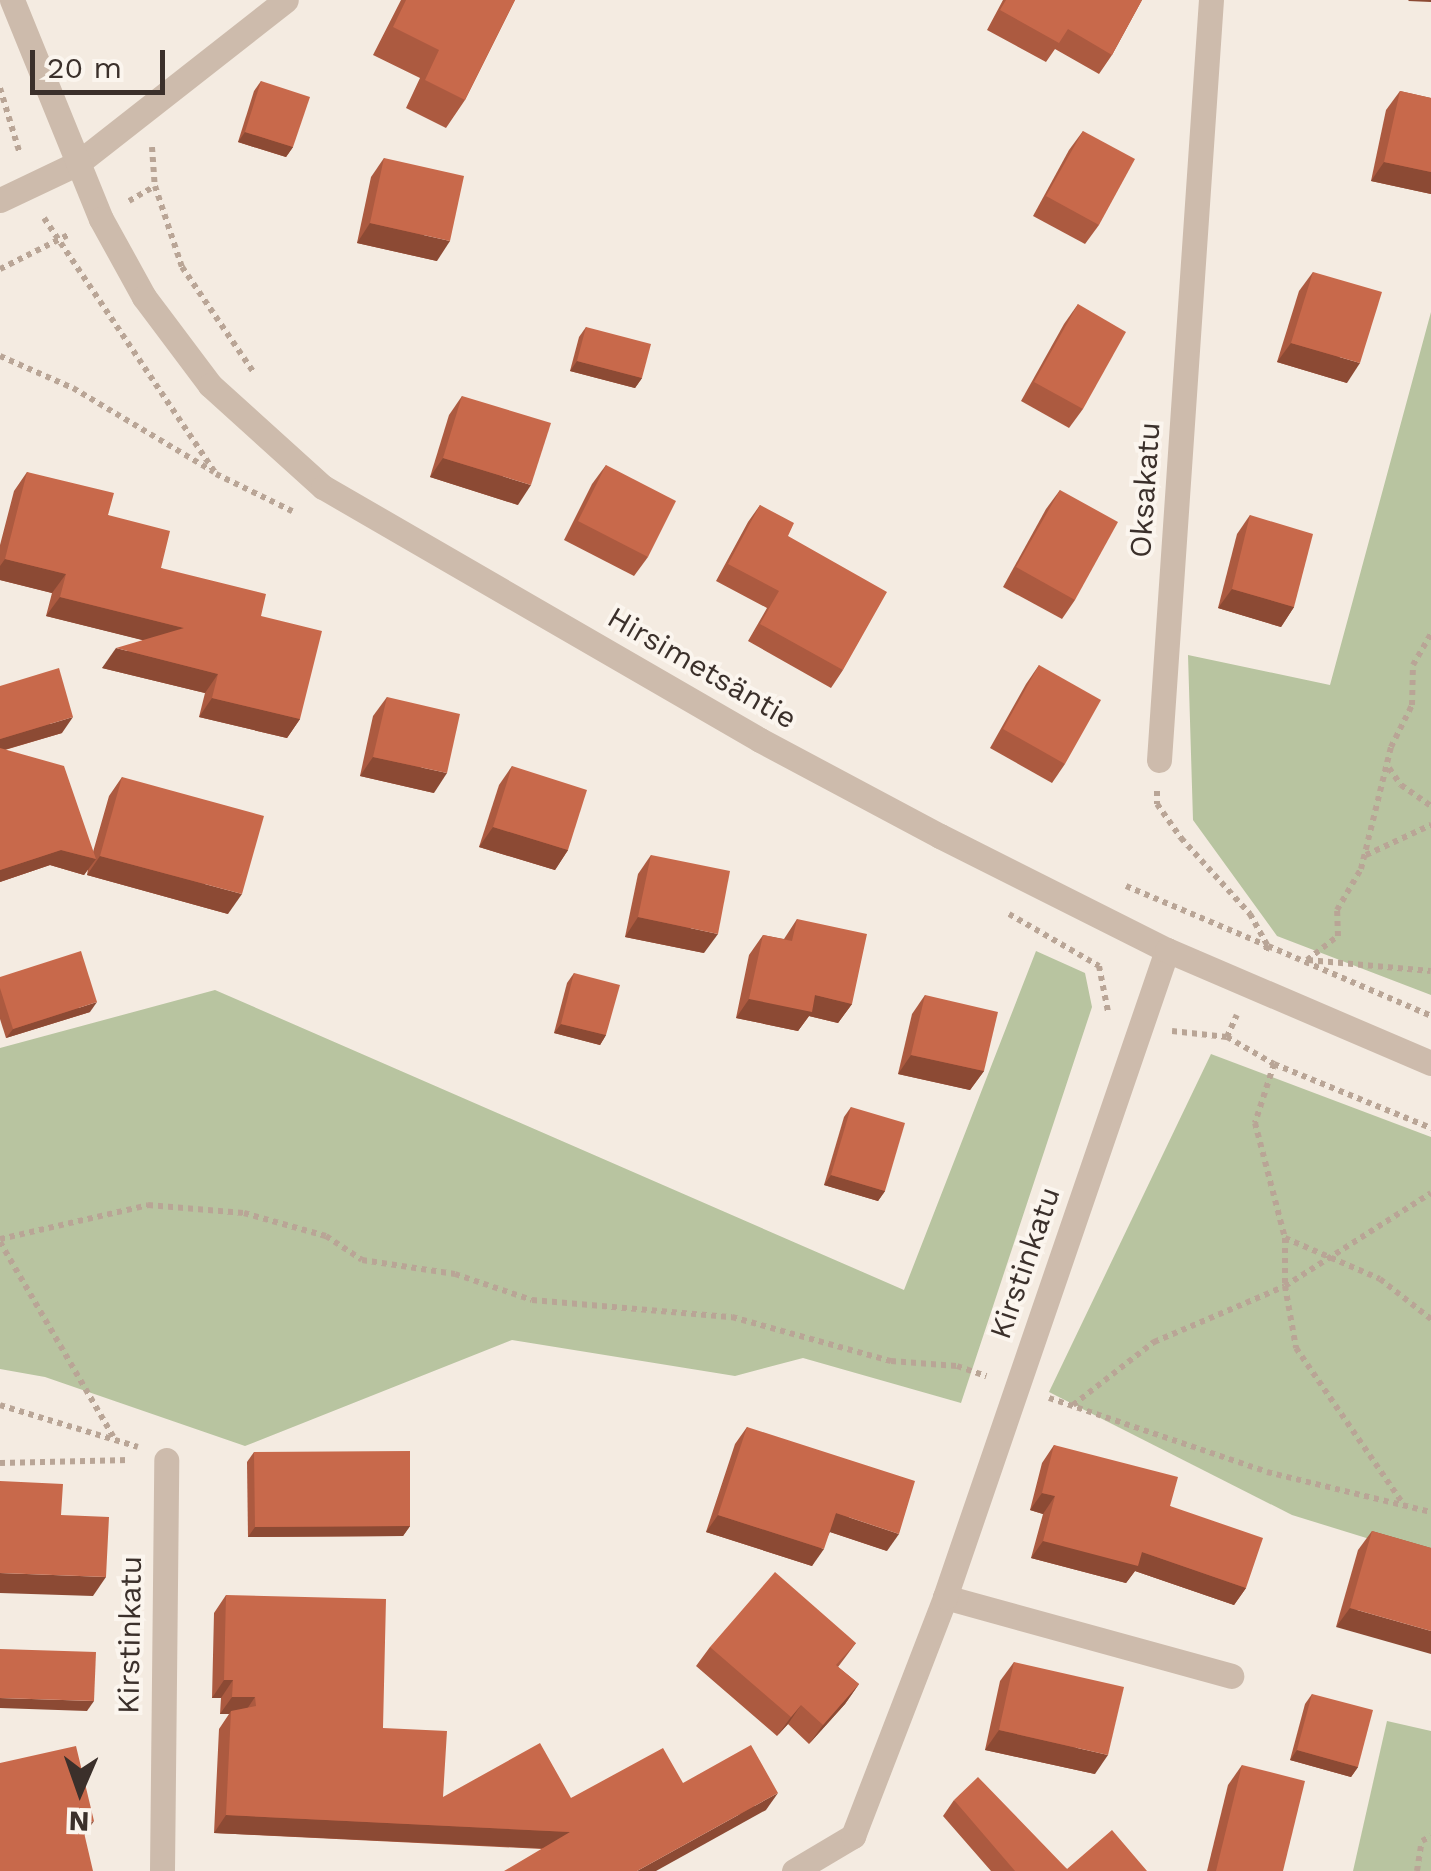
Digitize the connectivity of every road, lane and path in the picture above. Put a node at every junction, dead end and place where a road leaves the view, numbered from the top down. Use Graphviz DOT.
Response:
graph roads {
  1 [pos="12,0"];
  2 [pos="286,0"];
  3 [pos="1211,0"];
  4 [pos="149,107"];
  5 [pos="78,163"];
  6 [pos="0,200"];
  7 [pos="0,356"];
  8 [pos="264,384"];
  9 [pos="216,474"];
  10 [pos="1431,634"];
  11 [pos="1159,760"];
  12 [pos="1388,767"];
  13 [pos="1431,806"];
  14 [pos="1431,825"];
  15 [pos="1365,856"];
  16 [pos="1112,879"];
  17 [pos="1268,946"];
  18 [pos="1167,950"];
  19 [pos="1304,960"];
  20 [pos="1431,971"];
  21 [pos="1249,986"];
  22 [pos="1431,1016"];
  23 [pos="1227,1037"];
  24 [pos="1431,1062"];
  25 [pos="1274,1064"];
  26 [pos="1431,1192"];
  27 [pos="1285,1238"];
  28 [pos="0,1240"];
  29 [pos="1330,1258"];
  30 [pos="1285,1286"];
  31 [pos="1431,1319"];
  32 [pos="1017,1387"];
  33 [pos="0,1404"];
  34 [pos="1072,1406"];
  35 [pos="113,1436"];
  36 [pos="166,1460"];
  37 [pos="0,1463"];
  38 [pos="1402,1502"];
  39 [pos="1431,1512"];
  40 [pos="944,1597"];
  41 [pos="1231,1676"];
  42 [pos="1431,1836"];
  43 [pos="162,1871"];
  44 [pos="794,1871"];
  45 [pos="1417,1871"];
  1 -- 5 [label="street, Hirsimetsäntie"];
  2 -- 4 [label="street"];
  3 -- 11 [label="street, Oksakatu"];
  4 -- 5 [label="street"];
  4 -- 8 [label="path"];
  5 -- 6 [label="street"];
  5 -- 18 [label="street, Hirsimetsäntie"];
  7 -- 9 [label="path"];
  10 -- 12 [label="path"];
  11 -- 17 [label="path"];
  12 -- 13 [label="path"];
  12 -- 15 [label="path"];
  14 -- 15 [label="path"];
  15 -- 19 [label="path"];
  16 -- 17 [label="path"];
  17 -- 19 [label="path"];
  17 -- 21 [label="path"];
  18 -- 21 [label="street, Hirsimetsäntie"];
  18 -- 32 [label="street, Kirstinkatu"];
  19 -- 20 [label="path"];
  19 -- 22 [label="path"];
  21 -- 23 [label="path"];
  21 -- 24 [label="street, Hirsimetsäntie"];
  25 -- 27 [label="path"];
  26 -- 29 [label="path"];
  27 -- 29 [label="path"];
  27 -- 30 [label="path"];
  28 -- 32 [label="path"];
  28 -- 35 [label="path"];
  29 -- 30 [label="path"];
  29 -- 31 [label="path"];
  30 -- 34 [label="path"];
  30 -- 38 [label="path"];
  32 -- 34 [label="path"];
  32 -- 40 [label="street, Kirstinkatu"];
  33 -- 35 [label="path"];
  34 -- 38 [label="path"];
  35 -- 36 [label="path"];
  36 -- 37 [label="path"];
  36 -- 43 [label="street, Kirstinkatu"];
  38 -- 39 [label="path"];
  40 -- 41 [label="street"];
  40 -- 44 [label="street, Kirstinkatu"];
  42 -- 45 [label="path"];
}
